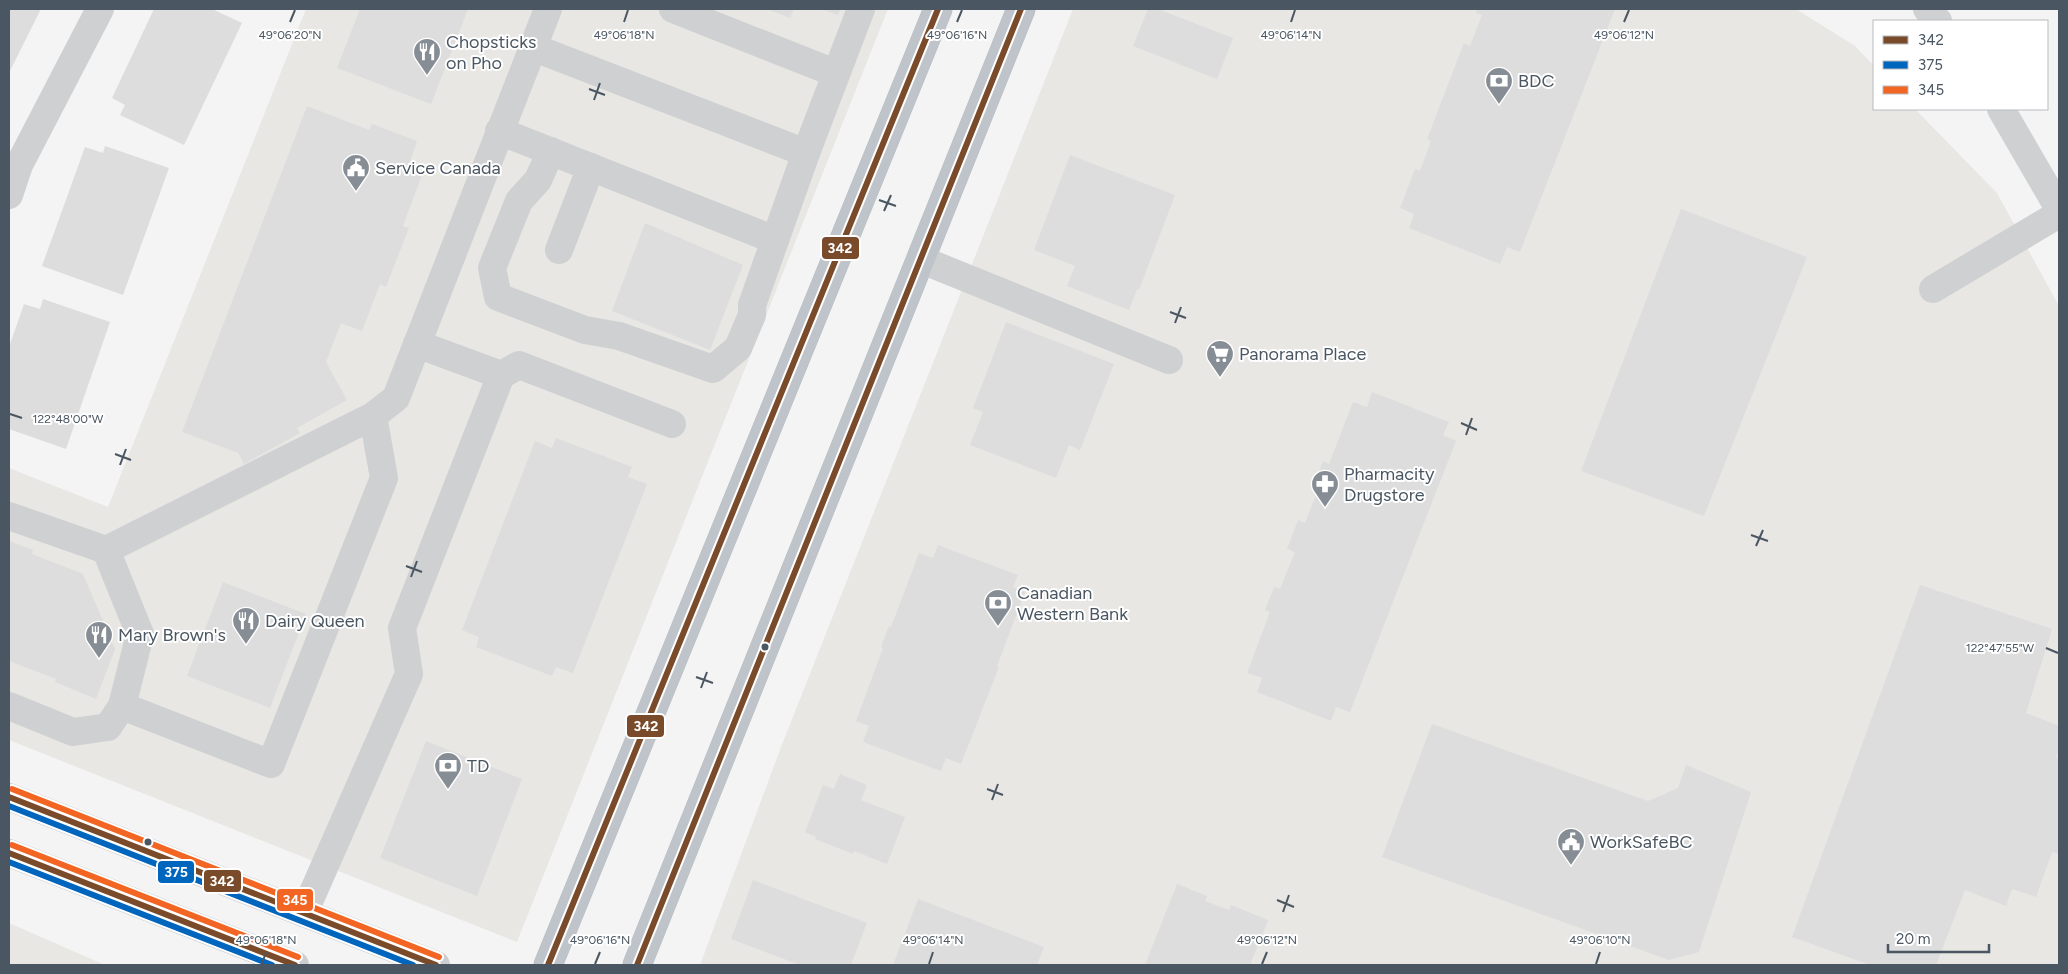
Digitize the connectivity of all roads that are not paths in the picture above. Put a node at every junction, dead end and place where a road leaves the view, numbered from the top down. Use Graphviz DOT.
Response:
graph roads {
  1 [pos="100,9"];
  2 [pos="548,9"];
  3 [pos="673,9"];
  4 [pos="861,9"];
  5 [pos="938,9"];
  6 [pos="1021,9"];
  7 [pos="1927,9"];
  8 [pos="1937,20"];
  9 [pos="532,48"];
  10 [pos="835,73"];
  11 [pos="2002,110"];
  12 [pos="500,131"];
  13 [pos="551,151"];
  14 [pos="806,153"];
  15 [pos="591,167"];
  16 [pos="9,195"];
  17 [pos="2059,209"];
  18 [pos="2059,214"];
  19 [pos="775,240"];
  20 [pos="559,250"];
  21 [pos="922,260"];
  22 [pos="1933,289"];
  23 [pos="417,344"];
  24 [pos="1169,360"];
  25 [pos="501,375"];
  26 [pos="373,416"];
  27 [pos="672,424"];
  28 [pos="9,516"];
  29 [pos="106,550"];
  30 [pos="9,706"];
  31 [pos="122,706"];
  32 [pos="9,797"];
  33 [pos="9,853"];
  34 [pos="304,913"];
  35 [pos="294,965"];
  36 [pos="436,965"];
  37 [pos="548,965"];
  38 [pos="637,965"];
  1 -- 16 [label="street"];
  2 -- 9 [label="street"];
  3 -- 10 [label="street"];
  4 -- 10 [label="street"];
  5 -- 37 [label="highway"];
  6 -- 21 [label="highway"];
  7 -- 8 [label="street"];
  9 -- 12 [label="street"];
  9 -- 14 [label="street"];
  10 -- 14 [label="street"];
  11 -- 17 [label="street"];
  12 -- 13 [label="street"];
  12 -- 23 [label="street"];
  13 -- 15 [label="street"];
  13 -- 19 [label="street"];
  14 -- 19 [label="street"];
  15 -- 19 [label="street"];
  15 -- 20 [label="street"];
  18 -- 22 [label="street"];
  21 -- 24 [label="street"];
  21 -- 38 [label="highway"];
  23 -- 25 [label="street"];
  23 -- 26 [label="street"];
  25 -- 27 [label="street"];
  25 -- 34 [label="street"];
  26 -- 29 [label="street"];
  26 -- 31 [label="street"];
  28 -- 29 [label="street"];
  29 -- 31 [label="street"];
  30 -- 31 [label="street"];
  32 -- 34 [label="main road"];
  33 -- 35 [label="main road"];
  34 -- 36 [label="main road"];
}
